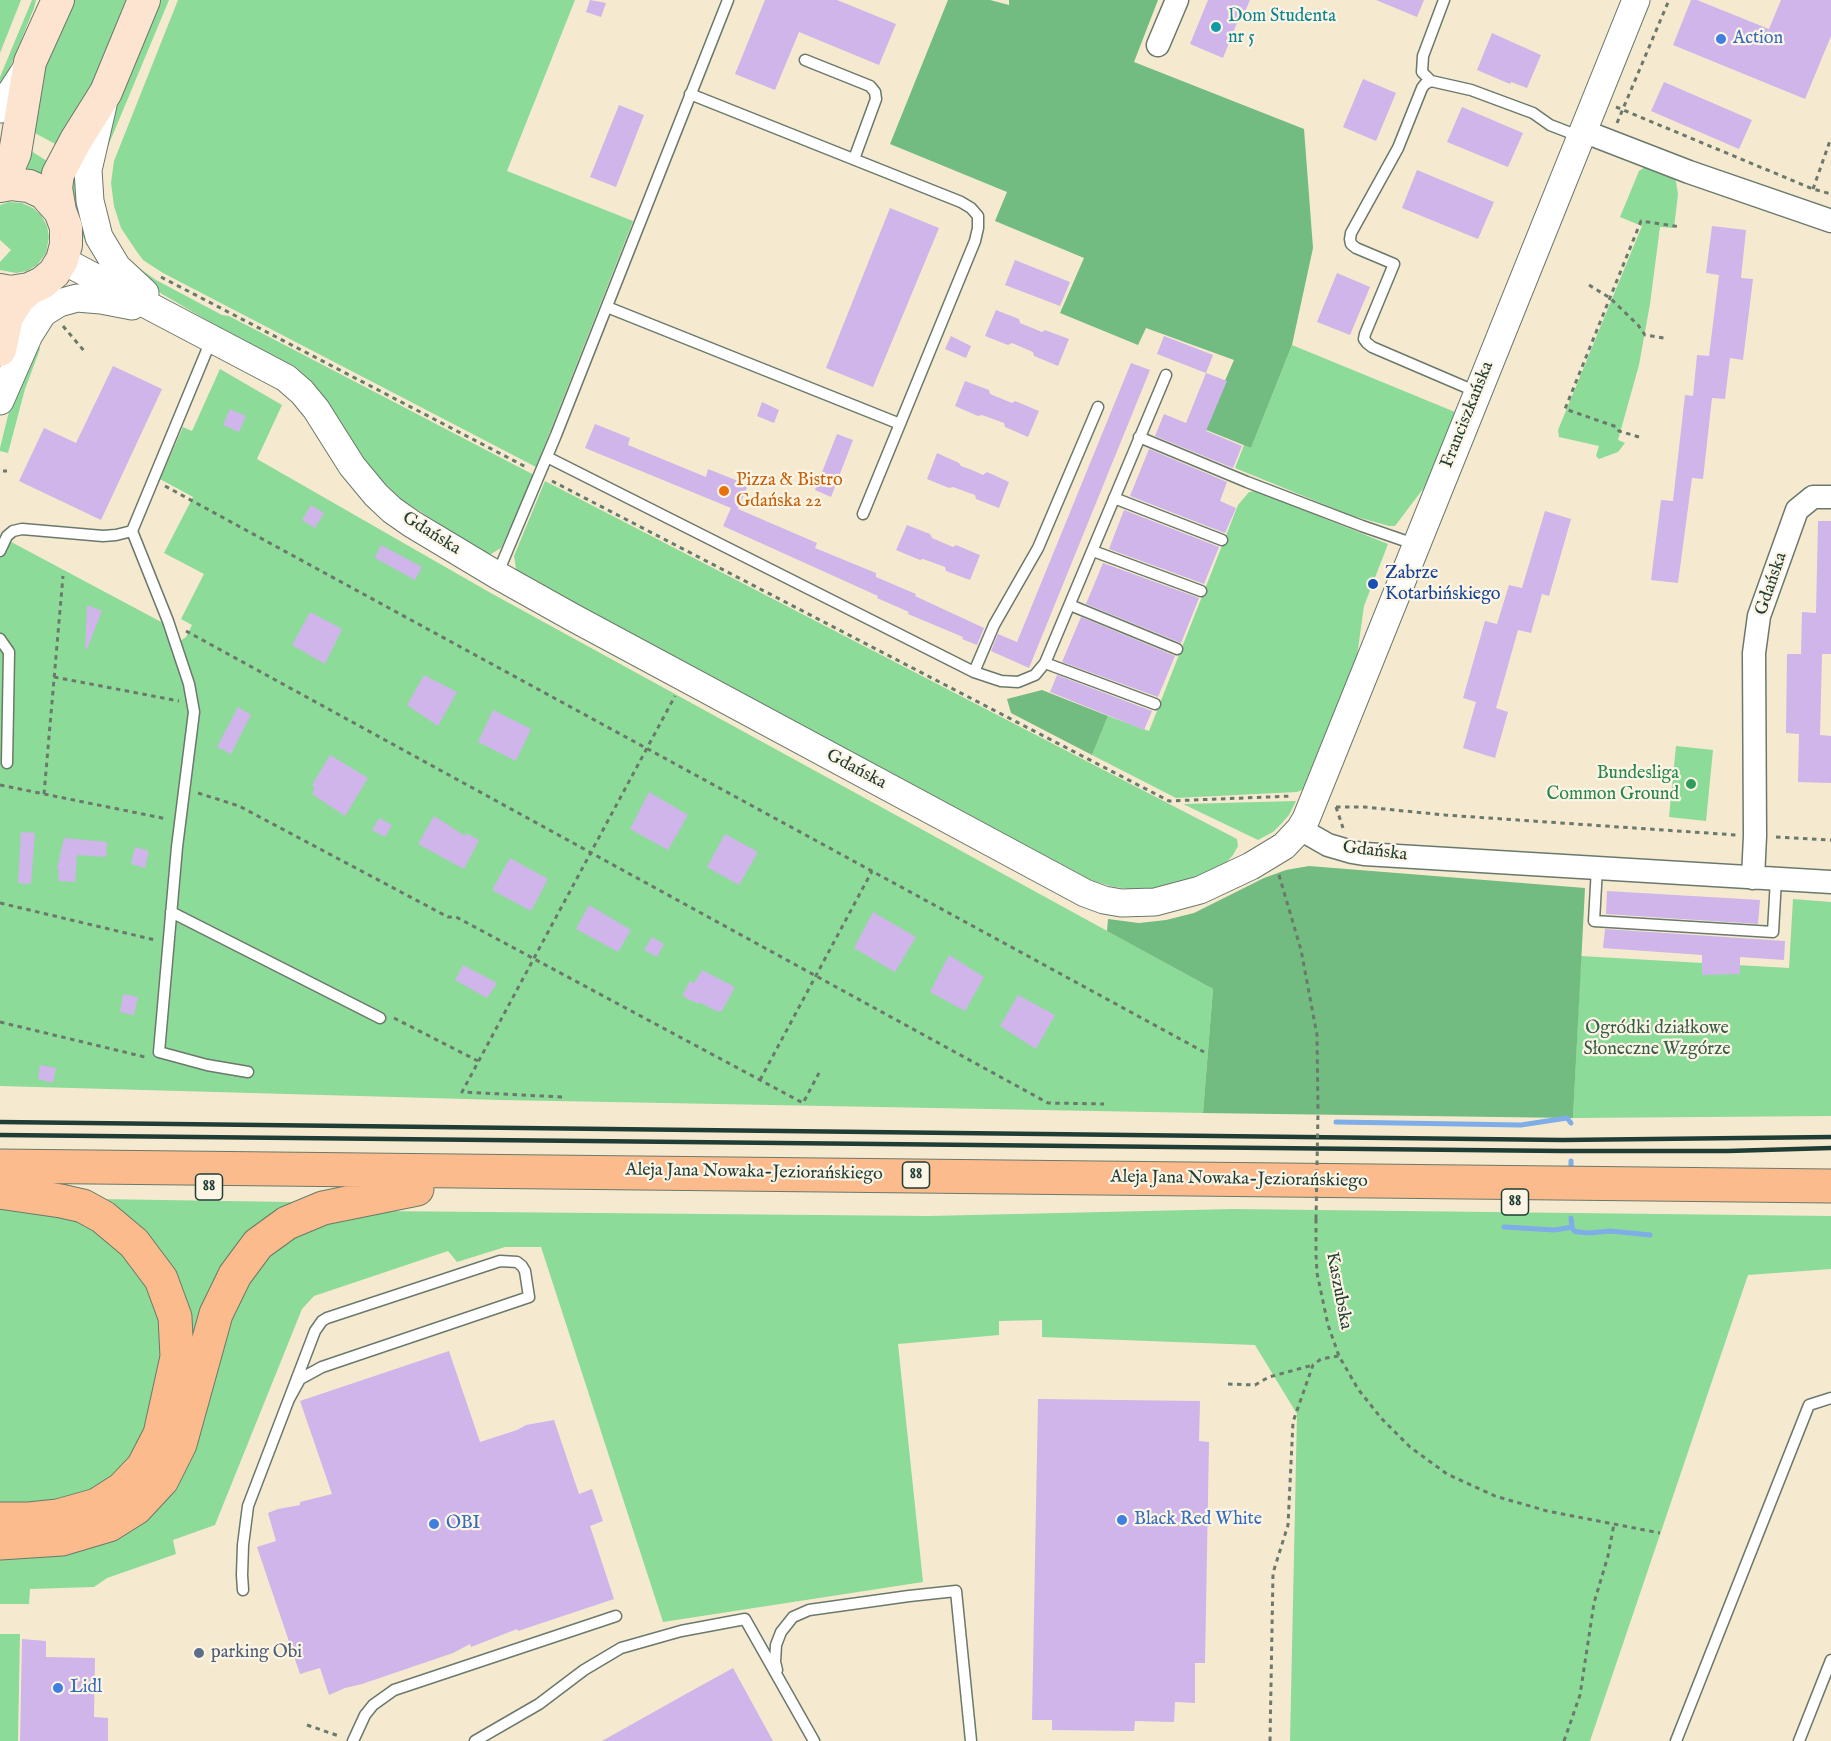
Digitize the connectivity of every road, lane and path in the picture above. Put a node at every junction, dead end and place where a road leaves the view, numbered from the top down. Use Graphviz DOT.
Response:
graph roads {
  1 [pos="144,0"];
  2 [pos="728,0"];
  3 [pos="1177,0"];
  4 [pos="1444,0"];
  5 [pos="1669,0"];
  6 [pos="1631,2"];
  7 [pos="50,12"];
  8 [pos="1158,45"];
  9 [pos="805,60"];
  10 [pos="30,62"];
  11 [pos="1431,81"];
  12 [pos="106,92"];
  13 [pos="690,94"];
  14 [pos="1597,98"];
  15 [pos="0,109"];
  16 [pos="1622,110"];
  17 [pos="1582,134"];
  18 [pos="1831,138"];
  19 [pos="1609,142"];
  20 [pos="854,159"];
  21 [pos="0,184"];
  22 [pos="1813,189"];
  23 [pos="1831,194"];
  24 [pos="60,211"];
  25 [pos="1831,221"];
  26 [pos="1681,227"];
  27 [pos="62,260"];
  28 [pos="160,276"];
  29 [pos="1589,285"];
  30 [pos="14,290"];
  31 [pos="1610,298"];
  32 [pos="606,307"];
  33 [pos="168,314"];
  34 [pos="61,325"];
  35 [pos="213,338"];
  36 [pos="1664,338"];
  37 [pos="0,350"];
  38 [pos="86,352"];
  39 [pos="1166,375"];
  40 [pos="1477,393"];
  41 [pos="0,401"];
  42 [pos="1098,407"];
  43 [pos="900,424"];
  44 [pos="1139,437"];
  45 [pos="1639,437"];
  46 [pos="548,457"];
  47 [pos="540,474"];
  48 [pos="153,479"];
  49 [pos="1831,497"];
  50 [pos="1114,498"];
  51 [pos="863,514"];
  52 [pos="132,531"];
  53 [pos="1222,540"];
  54 [pos="1417,545"];
  55 [pos="1093,550"];
  56 [pos="0,552"];
  57 [pos="497,575"];
  58 [pos="63,576"];
  59 [pos="1201,591"];
  60 [pos="1070,605"];
  61 [pos="168,621"];
  62 [pos="0,639"];
  63 [pos="1177,649"];
  64 [pos="1045,663"];
  65 [pos="974,672"];
  66 [pos="54,677"];
  67 [pos="685,678"];
  68 [pos="193,704"];
  69 [pos="1155,704"];
  70 [pos="647,748"];
  71 [pos="7,763"];
  72 [pos="0,785"];
  73 [pos="184,792"];
  74 [pos="44,794"];
  75 [pos="1313,802"];
  76 [pos="180,821"];
  77 [pos="1300,830"];
  78 [pos="1755,836"];
  79 [pos="1831,840"];
  80 [pos="591,852"];
  81 [pos="1273,853"];
  82 [pos="1597,868"];
  83 [pos="872,871"];
  84 [pos="1753,878"];
  85 [pos="1776,879"];
  86 [pos="1831,882"];
  87 [pos="0,903"];
  88 [pos="171,912"];
  89 [pos="169,944"];
  90 [pos="533,959"];
  91 [pos="816,976"];
  92 [pos="380,1018"];
  93 [pos="0,1022"];
  94 [pos="159,1052"];
  95 [pos="1204,1052"];
  96 [pos="478,1061"];
  97 [pos="820,1071"];
  98 [pos="248,1072"];
  99 [pos="760,1080"];
  100 [pos="562,1097"];
  101 [pos="1104,1104"];
  102 [pos="0,1166"];
  103 [pos="0,1185"];
  104 [pos="1831,1186"];
  105 [pos="417,1189"];
  106 [pos="0,1192"];
  107 [pos="1831,1205"];
  108 [pos="1339,1356"];
  109 [pos="1313,1365"];
  110 [pos="1228,1384"];
  111 [pos="1831,1398"];
  112 [pos="289,1399"];
  113 [pos="0,1519"];
  114 [pos="1614,1524"];
  115 [pos="1660,1533"];
  116 [pos="0,1543"];
  117 [pos="243,1590"];
  118 [pos="616,1616"];
  119 [pos="1831,1660"];
  120 [pos="779,1680"];
  121 [pos="307,1725"];
  122 [pos="339,1736"];
  123 [pos="353,1741"];
  124 [pos="475,1741"];
  125 [pos="814,1741"];
  126 [pos="971,1741"];
  127 [pos="1270,1741"];
  128 [pos="1564,1741"];
  129 [pos="1676,1741"];
  130 [pos="1799,1741"];
  1 -- 12 [label="main road"];
  2 -- 13 [label="lane"];
  3 -- 8 [label="street"];
  4 -- 11 [label="lane"];
  5 -- 16 [label="path"];
  6 -- 14 [label="street, Franciszkańska"];
  7 -- 10 [label="main road"];
  9 -- 20 [label="lane"];
  10 -- 15 [label="street"];
  10 -- 21 [label="main road"];
  11 -- 17 [label="lane"];
  11 -- 40 [label="lane"];
  12 -- 24 [label="main road"];
  12 -- 33 [label="street"];
  13 -- 20 [label="lane"];
  13 -- 32 [label="lane"];
  14 -- 16 [label="path"];
  14 -- 17 [label="street, Franciszkańska"];
  16 -- 19 [label="path"];
  16 -- 22 [label="path"];
  17 -- 19 [label="street"];
  17 -- 40 [label="street, Franciszkańska"];
  18 -- 22 [label="path"];
  19 -- 25 [label="street"];
  20 -- 43 [label="lane"];
  21 -- 24 [label="main road"];
  22 -- 23 [label="path"];
  24 -- 27 [label="main road"];
  26 -- 31 [label="path"];
  27 -- 30 [label="main road"];
  27 -- 33 [label="street, Gdańska"];
  28 -- 47 [label="path"];
  29 -- 31 [label="path"];
  30 -- 37 [label="main road"];
  31 -- 36 [label="path"];
  31 -- 45 [label="path"];
  32 -- 43 [label="lane"];
  32 -- 46 [label="lane"];
  33 -- 35 [label="street, Gdańska"];
  33 -- 41 [label="street"];
  34 -- 38 [label="path"];
  35 -- 48 [label="lane"];
  35 -- 57 [label="street, Gdańska"];
  39 -- 44 [label="lane"];
  40 -- 54 [label="street, Franciszkańska"];
  42 -- 65 [label="lane"];
  43 -- 51 [label="lane"];
  44 -- 50 [label="lane"];
  44 -- 54 [label="lane"];
  46 -- 47 [label="lane"];
  46 -- 65 [label="lane"];
  47 -- 57 [label="lane"];
  47 -- 75 [label="path"];
  48 -- 52 [label="lane"];
  48 -- 70 [label="path"];
  49 -- 78 [label="street, Gdańska"];
  50 -- 53 [label="lane"];
  50 -- 55 [label="lane"];
  52 -- 56 [label="lane"];
  52 -- 61 [label="lane"];
  54 -- 75 [label="street, Franciszkańska"];
  55 -- 59 [label="lane"];
  55 -- 60 [label="lane"];
  57 -- 67 [label="street, Gdańska"];
  58 -- 66 [label="path"];
  60 -- 63 [label="lane"];
  60 -- 64 [label="lane"];
  61 -- 68 [label="lane"];
  61 -- 80 [label="path"];
  62 -- 71 [label="lane"];
  64 -- 65 [label="lane"];
  64 -- 69 [label="lane"];
  66 -- 68 [label="path"];
  66 -- 74 [label="path"];
  67 -- 70 [label="path"];
  67 -- 81 [label="street, Gdańska"];
  68 -- 73 [label="lane"];
  70 -- 80 [label="path"];
  70 -- 83 [label="path"];
  72 -- 74 [label="path"];
  73 -- 76 [label="lane"];
  73 -- 90 [label="path"];
  74 -- 76 [label="path"];
  75 -- 77 [label="street, Franciszkańska"];
  75 -- 78 [label="path"];
  76 -- 88 [label="lane"];
  77 -- 81 [label="street, Gdańska"];
  77 -- 82 [label="street, Gdańska"];
  78 -- 79 [label="path"];
  78 -- 84 [label="street, Gdańska"];
  80 -- 90 [label="path"];
  80 -- 91 [label="path"];
  81 -- 108 [label="path, Kaszubska, bridge"];
  82 -- 84 [label="street, Gdańska"];
  82 -- 85 [label="lane"];
  83 -- 91 [label="path"];
  83 -- 95 [label="path"];
  84 -- 85 [label="street, Gdańska"];
  85 -- 86 [label="street, Gdańska"];
  87 -- 89 [label="path"];
  88 -- 89 [label="lane"];
  88 -- 92 [label="lane"];
  89 -- 94 [label="lane"];
  90 -- 96 [label="path"];
  90 -- 99 [label="path"];
  91 -- 99 [label="path"];
  91 -- 101 [label="path"];
  92 -- 96 [label="path"];
  93 -- 94 [label="path"];
  94 -- 98 [label="lane"];
  96 -- 100 [label="path"];
  97 -- 99 [label="path"];
  102 -- 104 [label="main road, Aleja Jana Nowaka-Jeziorańskiego / 88"];
  103 -- 105 [label="main road, Aleja Jana Nowaka-Jeziorańskiego / 88"];
  105 -- 107 [label="main road, Aleja Jana Nowaka-Jeziorańskiego / 88"];
  105 -- 116 [label="main road"];
  106 -- 113 [label="main road"];
  108 -- 109 [label="path"];
  108 -- 114 [label="path, Kaszubska"];
  109 -- 110 [label="path"];
  109 -- 127 [label="path"];
  111 -- 129 [label="lane"];
  112 -- 112 [label="lane"];
  112 -- 117 [label="lane"];
  114 -- 115 [label="path, Kaszubska"];
  114 -- 128 [label="path"];
  118 -- 123 [label="lane"];
  119 -- 130 [label="lane"];
  120 -- 124 [label="lane"];
  120 -- 125 [label="lane"];
  120 -- 126 [label="lane"];
  121 -- 122 [label="path"];
}
